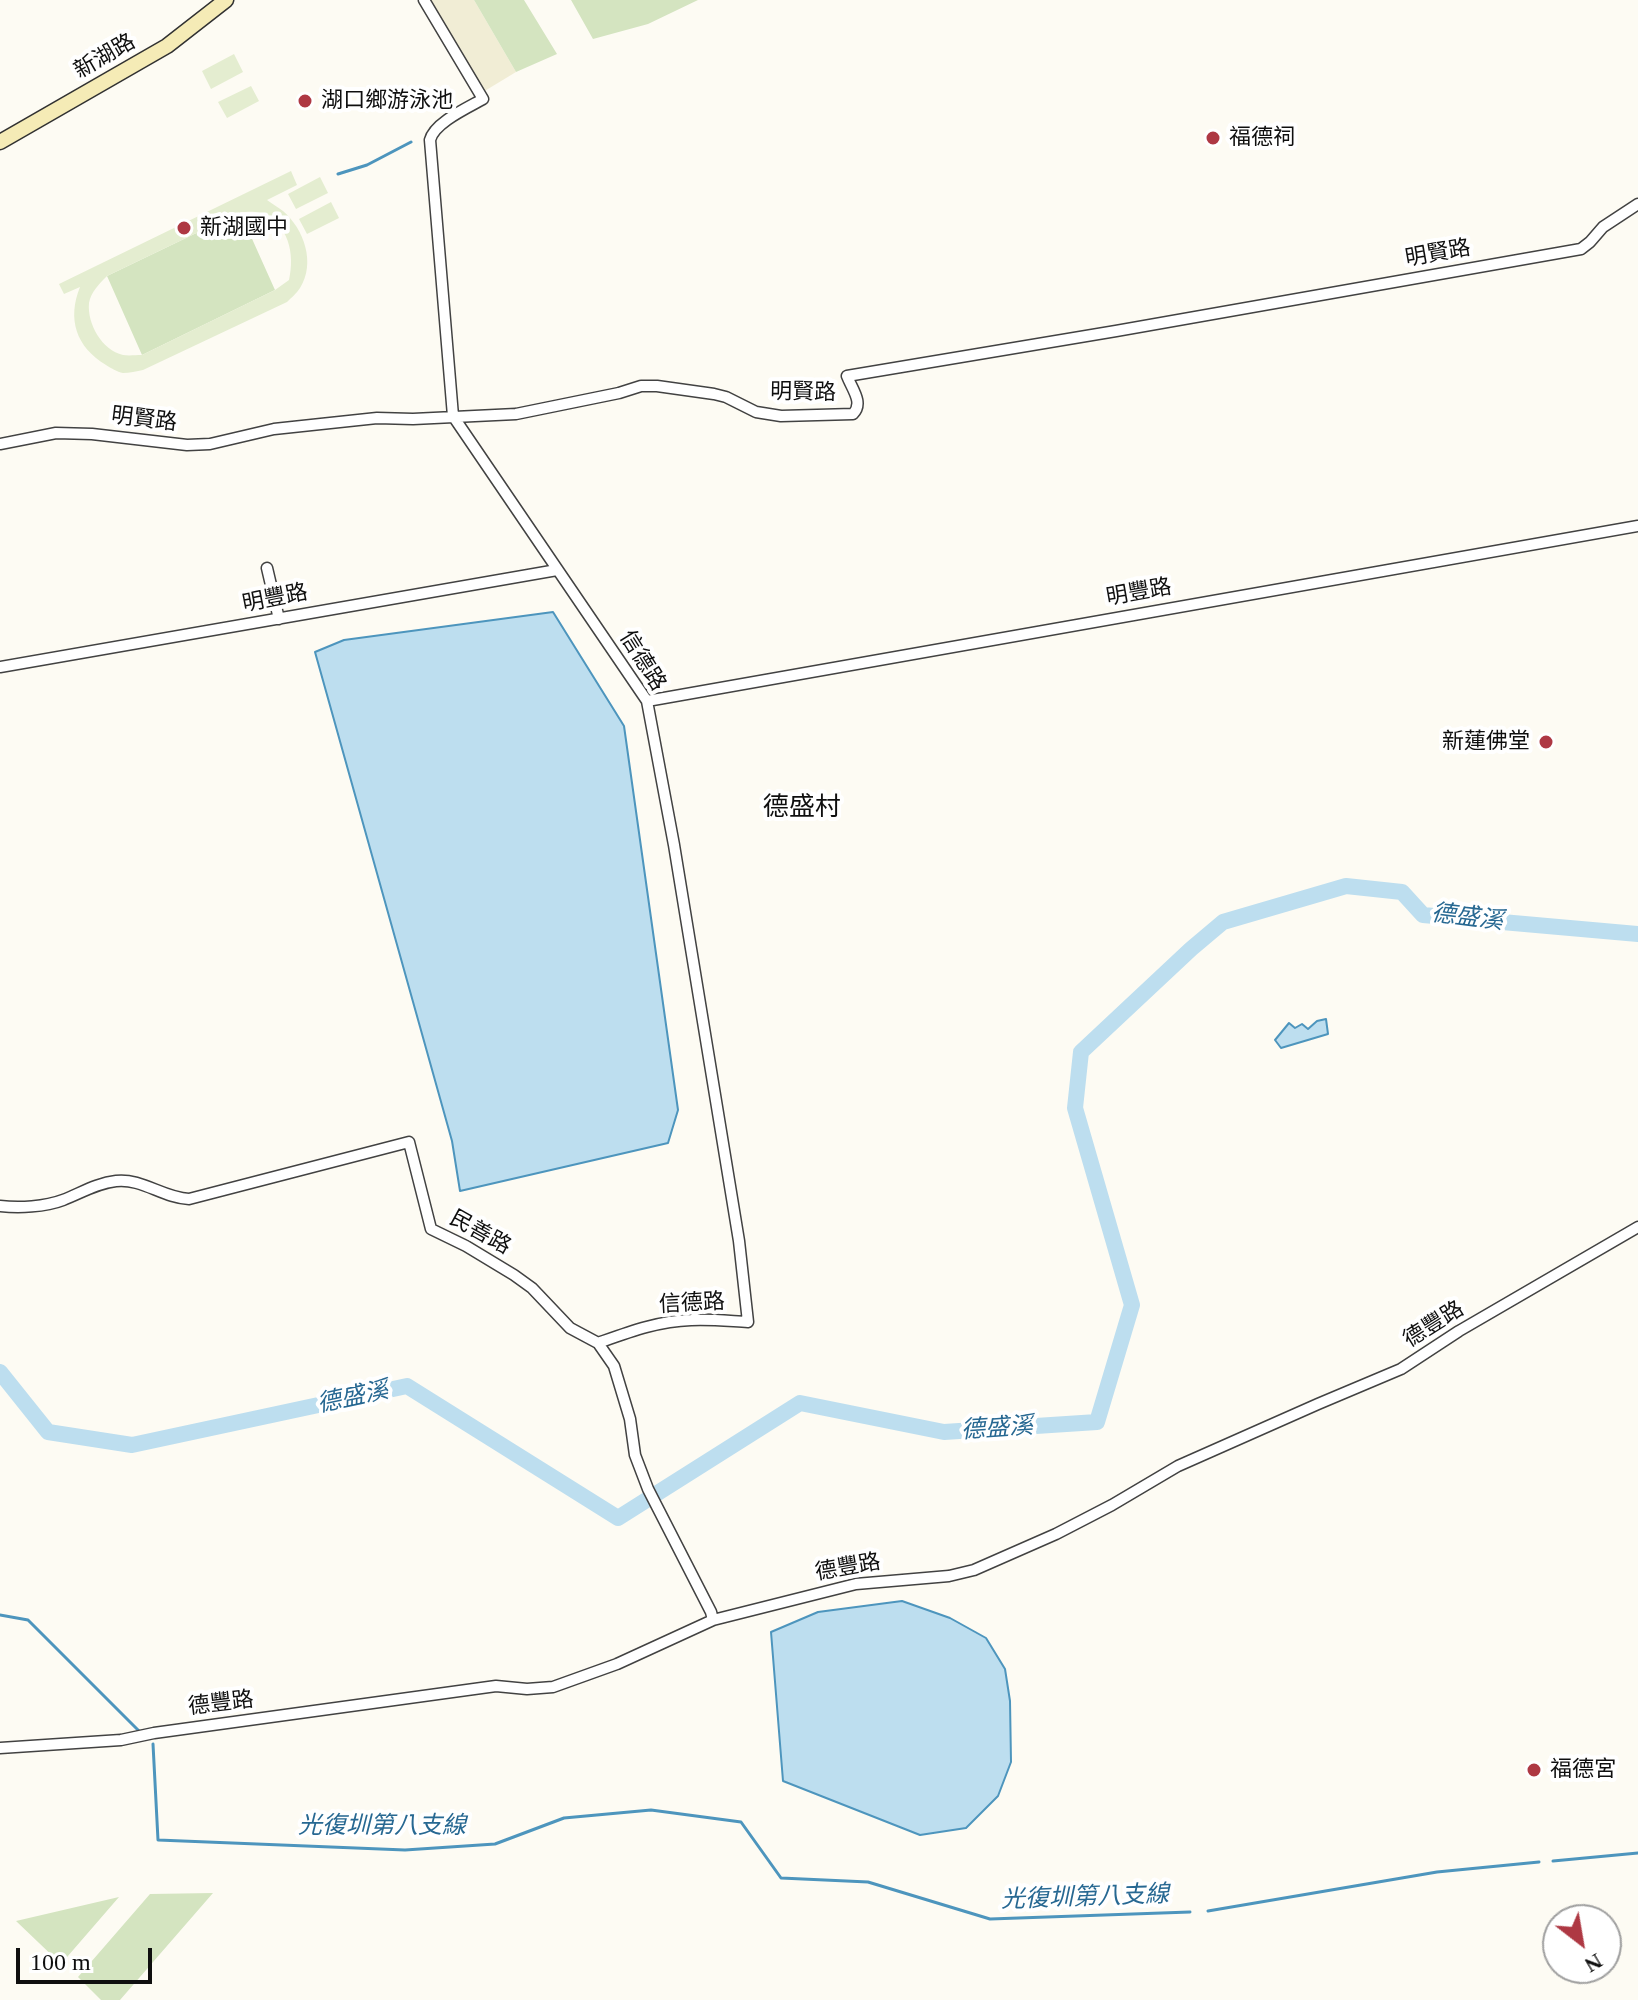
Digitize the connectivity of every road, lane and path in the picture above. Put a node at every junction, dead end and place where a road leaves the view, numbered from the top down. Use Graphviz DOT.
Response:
graph roads {
  1 [pos="226,0"];
  2 [pos="424,0"];
  3 [pos="0,142"];
  4 [pos="1638,204"];
  5 [pos="453,416"];
  6 [pos="0,444"];
  7 [pos="1638,526"];
  8 [pos="267,568"];
  9 [pos="557,570"];
  10 [pos="279,619"];
  11 [pos="0,667"];
  12 [pos="647,701"];
  13 [pos="0,1206"];
  14 [pos="1638,1227"];
  15 [pos="598,1343"];
  16 [pos="713,1620"];
  17 [pos="0,1748"];
  1 -- 3 [label="street, 新湖路"];
  2 -- 5 [label="street, 信德路"];
  4 -- 5 [label="street, 明賢路"];
  5 -- 6 [label="street, 明賢路"];
  5 -- 9 [label="street, 信德路"];
  7 -- 12 [label="street, 明豐路"];
  8 -- 10 [label="street"];
  9 -- 10 [label="street, 明豐路"];
  9 -- 12 [label="street, 信德路"];
  10 -- 11 [label="street, 明豐路"];
  12 -- 15 [label="street, 信德路"];
  13 -- 15 [label="street, 民善路"];
  14 -- 16 [label="street, 德豐路"];
  15 -- 16 [label="street, 民善路"];
  16 -- 17 [label="street, 德豐路"];
}
